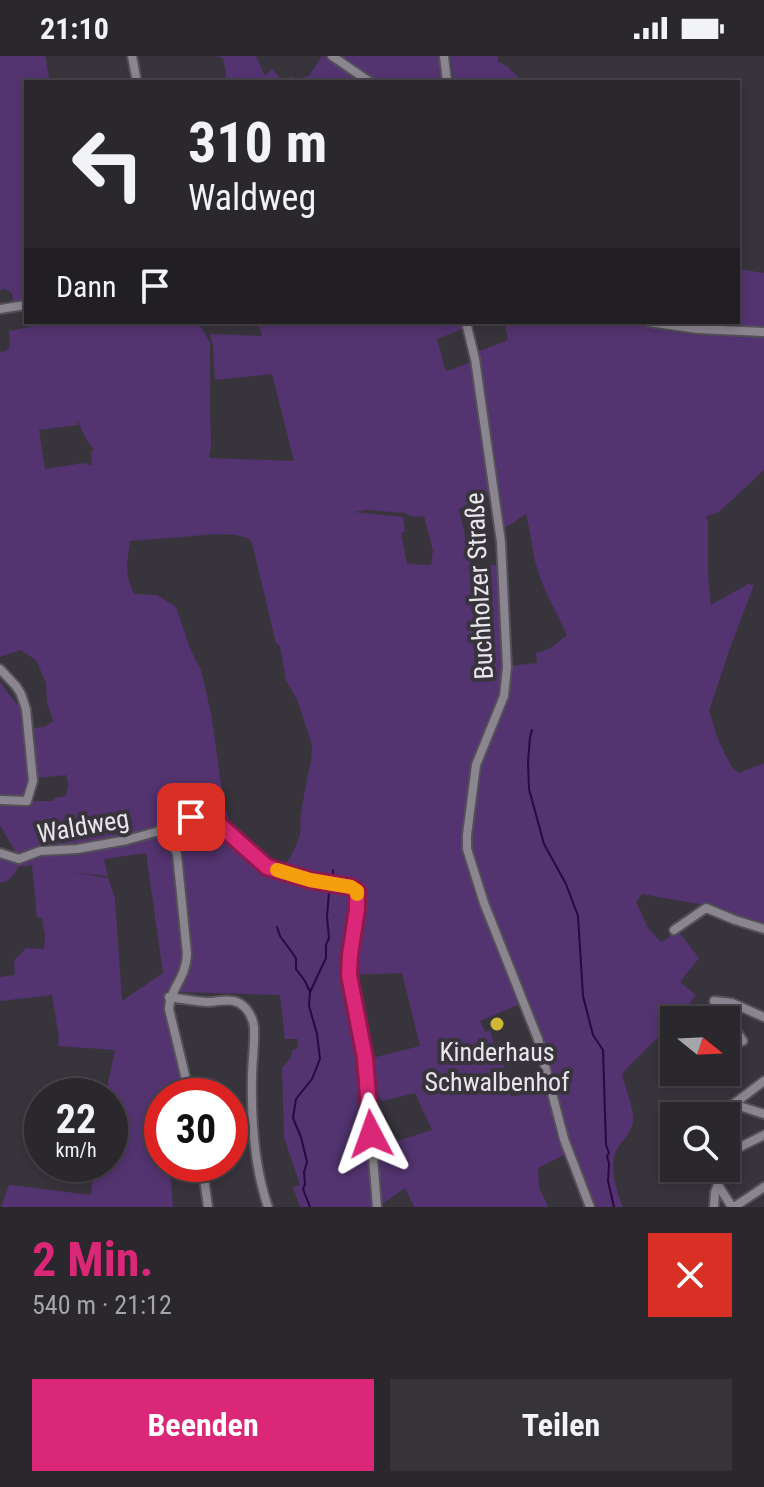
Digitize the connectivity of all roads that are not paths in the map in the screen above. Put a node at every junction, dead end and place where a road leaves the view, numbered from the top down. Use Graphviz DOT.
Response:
graph roads {
  1 [pos="132,56"];
  2 [pos="332,56"];
  3 [pos="444,56"];
  4 [pos="137,80"];
  5 [pos="367,80"];
  6 [pos="447,80"];
  7 [pos="24,305"];
  8 [pos="0,309"];
  9 [pos="467,324"];
  10 [pos="663,324"];
  11 [pos="764,332"];
  12 [pos="0,669"];
  13 [pos="0,800"];
  14 [pos="166,829"];
  15 [pos="0,853"];
  16 [pos="764,929"];
  17 [pos="674,930"];
  18 [pos="169,997"];
  19 [pos="721,1006"];
  20 [pos="739,1006"];
  21 [pos="740,1006"];
  22 [pos="764,1017"];
  23 [pos="740,1036"];
  24 [pos="743,1041"];
  25 [pos="186,1078"];
  26 [pos="764,1081"];
  27 [pos="736,1102"];
  28 [pos="740,1106"];
  29 [pos="764,1114"];
  30 [pos="764,1135"];
  31 [pos="740,1147"];
  32 [pos="205,1182"];
  33 [pos="717,1182"];
  34 [pos="718,1185"];
  35 [pos="764,1187"];
  36 [pos="208,1207"];
  37 [pos="268,1207"];
  38 [pos="377,1207"];
  39 [pos="590,1207"];
  40 [pos="714,1207"];
  41 [pos="733,1207"];
  1 -- 4 [label="street"];
  2 -- 5 [label="street"];
  3 -- 6 [label="street"];
  7 -- 8 [label="street"];
  9 -- 39 [label="street, Buchholzer Straße"];
  10 -- 11 [label="street"];
  12 -- 13 [label="street"];
  14 -- 15 [label="street, Waldweg"];
  14 -- 18 [label="street"];
  14 -- 38 [label="street, Waldweg"];
  16 -- 17 [label="street"];
  18 -- 25 [label="street"];
  18 -- 37 [label="street"];
  19 -- 20 [label="street"];
  21 -- 22 [label="street"];
  23 -- 24 [label="street"];
  26 -- 27 [label="street"];
  28 -- 29 [label="street"];
  30 -- 31 [label="street"];
  32 -- 36 [label="street"];
  33 -- 34 [label="street"];
  34 -- 40 [label="street"];
  34 -- 41 [label="street"];
  35 -- 41 [label="street"];
}
